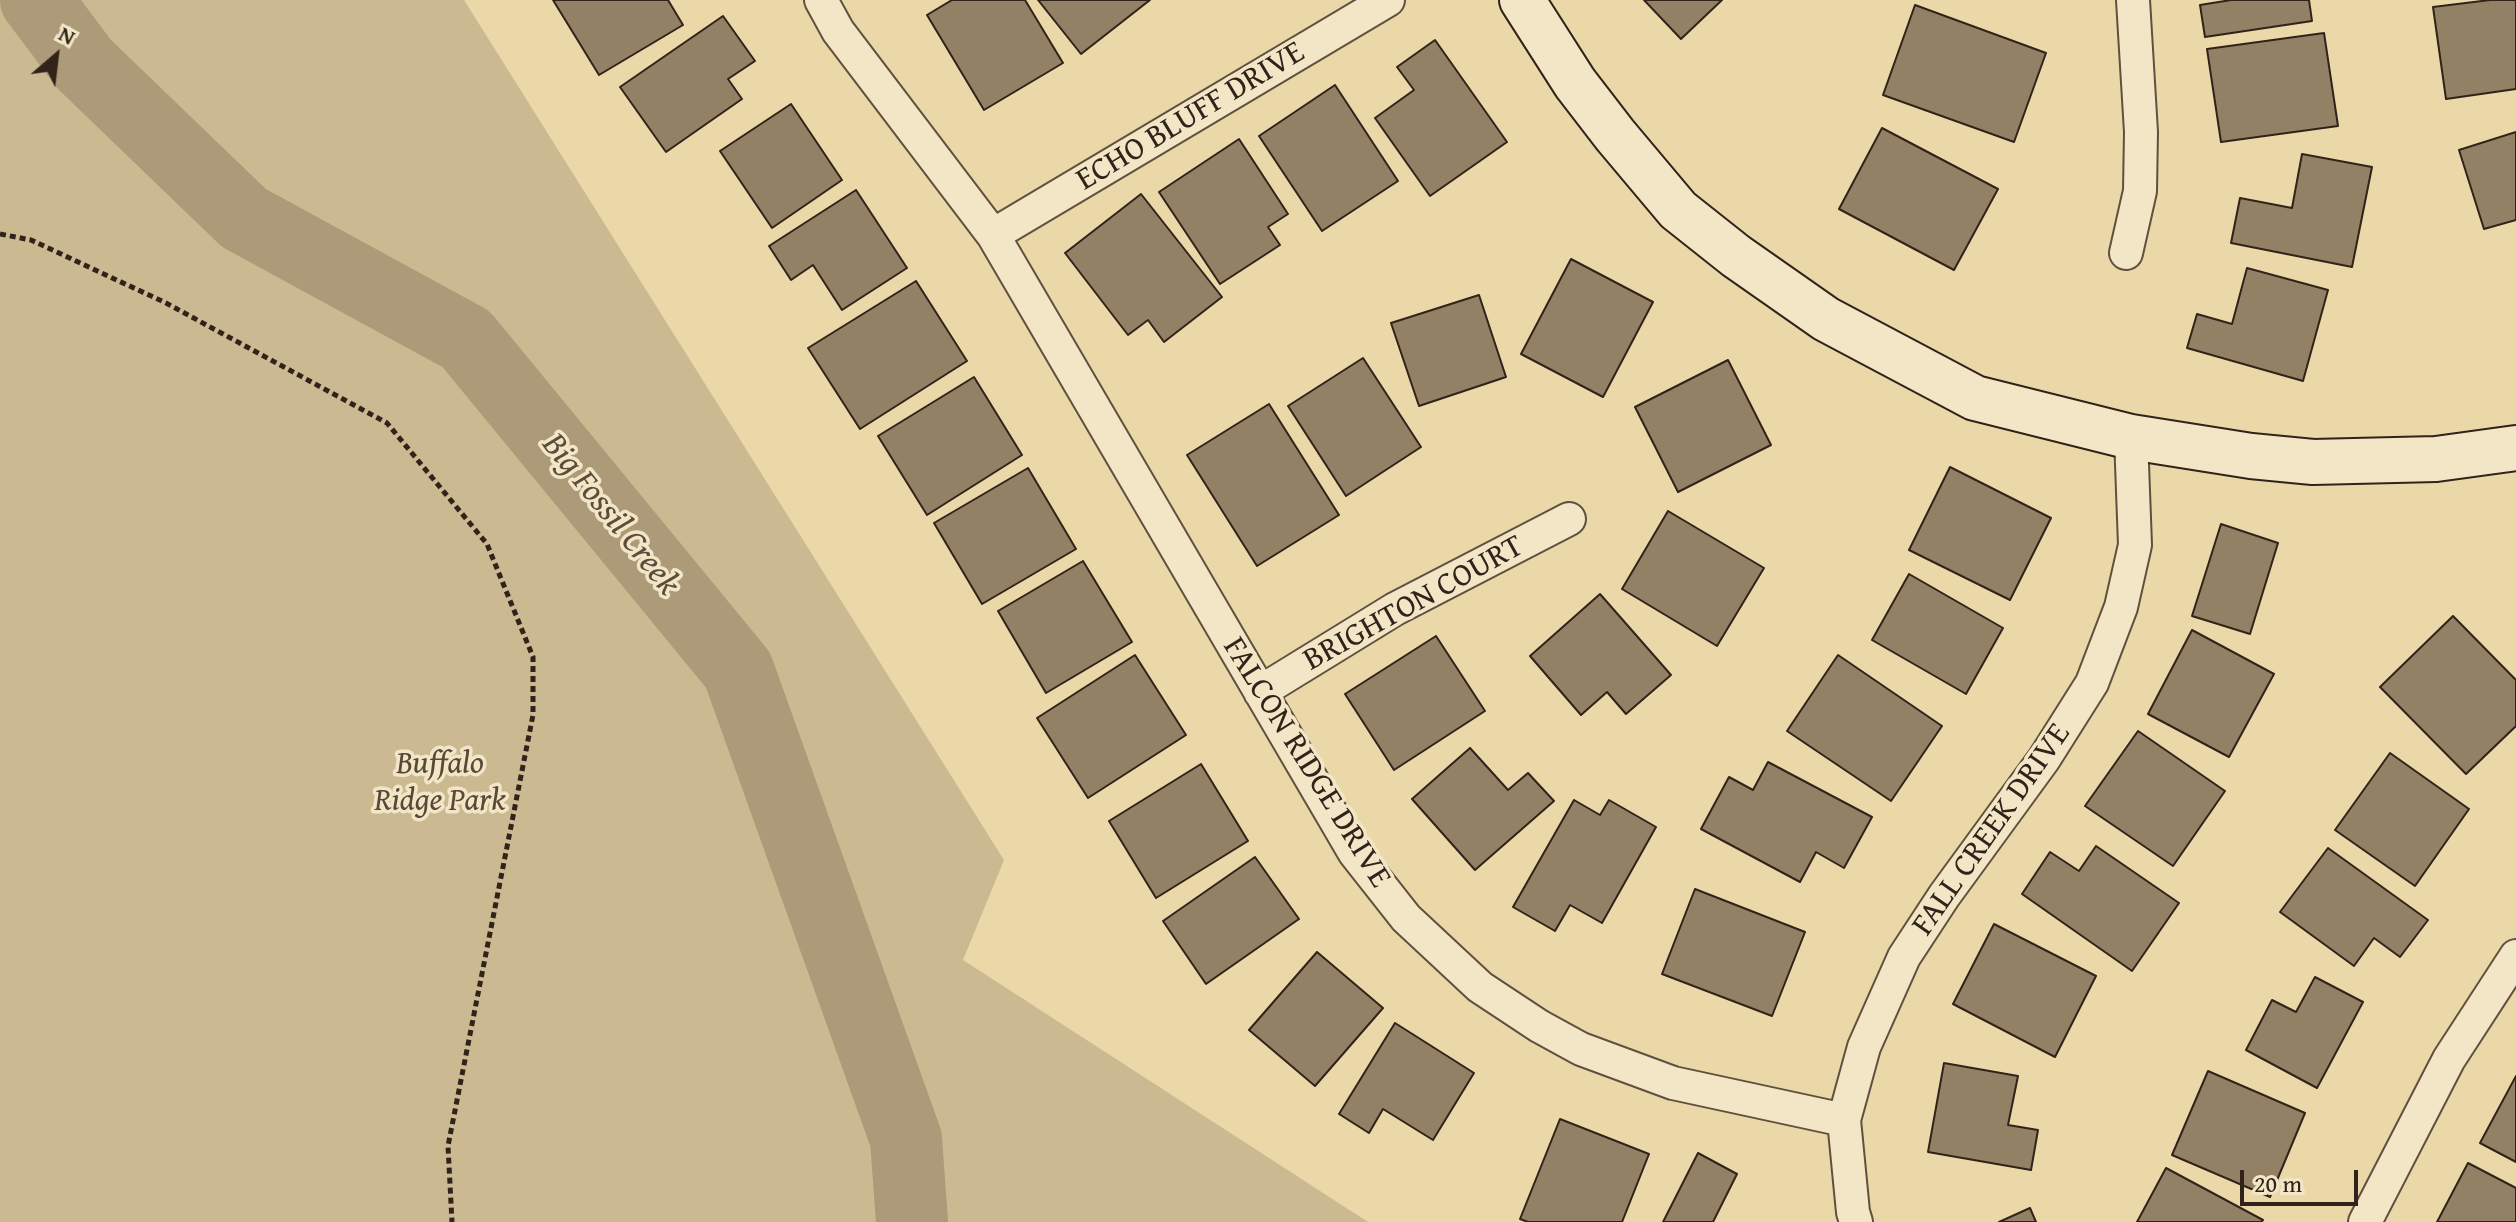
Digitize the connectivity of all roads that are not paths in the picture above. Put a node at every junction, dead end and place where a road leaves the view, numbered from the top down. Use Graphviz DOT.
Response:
graph roads {
  1 [pos="821,0"];
  2 [pos="1388,0"];
  3 [pos="1522,0"];
  4 [pos="2133,0"];
  5 [pos="993,235"];
  6 [pos="2126,253"];
  7 [pos="2131,437"];
  8 [pos="2516,448"];
  9 [pos="1569,519"];
  10 [pos="1260,692"];
  11 [pos="2516,956"];
  12 [pos="1844,1120"];
  13 [pos="1856,1222"];
  14 [pos="2365,1222"];
  1 -- 5 [label="street, FALCON RIDGE DRIVE"];
  2 -- 5 [label="street, ECHO BLUFF DRIVE"];
  3 -- 7 [label="street"];
  4 -- 6 [label="street"];
  5 -- 10 [label="street, FALCON RIDGE DRIVE"];
  7 -- 8 [label="street"];
  7 -- 12 [label="street, FALL CREEK DRIVE"];
  9 -- 10 [label="street, BRIGHTON COURT"];
  10 -- 12 [label="street, FALCON RIDGE DRIVE"];
  11 -- 14 [label="street"];
  12 -- 13 [label="street, FALL CREEK DRIVE"];
}
